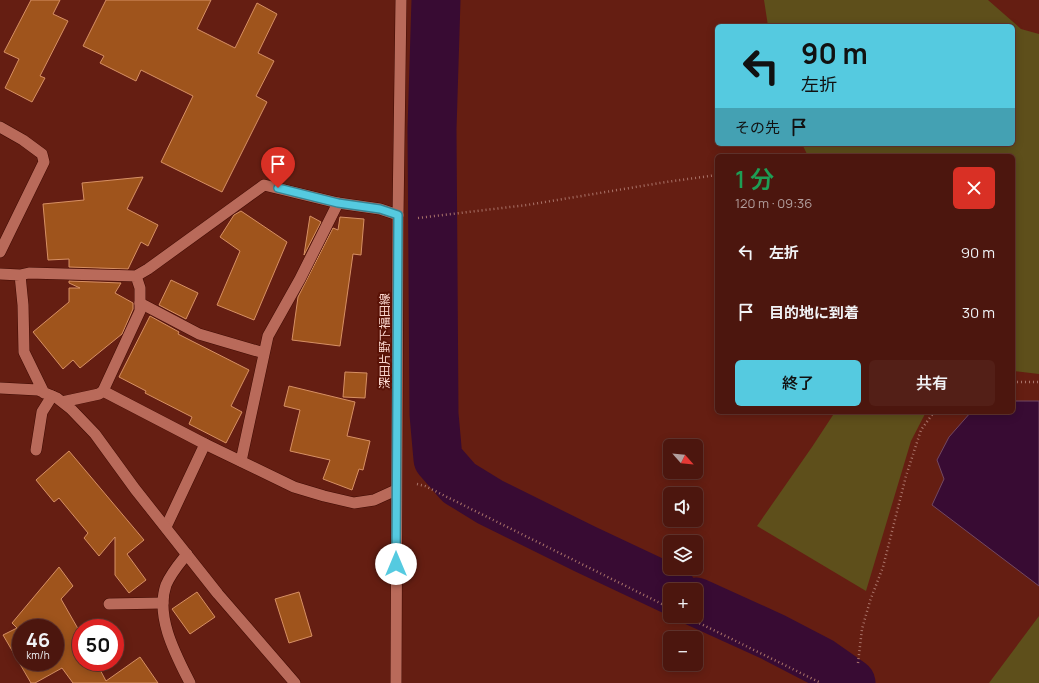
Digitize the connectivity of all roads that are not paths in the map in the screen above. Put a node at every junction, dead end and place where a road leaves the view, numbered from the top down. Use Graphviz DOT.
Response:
graph roads {
  1 [pos="401,0"];
  2 [pos="0,127"];
  3 [pos="338,203"];
  4 [pos="398,215"];
  5 [pos="0,252"];
  6 [pos="0,274"];
  7 [pos="20,275"];
  8 [pos="136,276"];
  9 [pos="140,303"];
  10 [pos="264,353"];
  11 [pos="0,388"];
  12 [pos="103,391"];
  13 [pos="48,394"];
  14 [pos="62,402"];
  15 [pos="205,444"];
  16 [pos="36,450"];
  17 [pos="241,461"];
  18 [pos="396,485"];
  19 [pos="166,527"];
  20 [pos="187,554"];
  21 [pos="163,603"];
  22 [pos="109,604"];
  23 [pos="190,683"];
  24 [pos="295,683"];
  25 [pos="396,683"];
  1 -- 4 [label="street, 深田片野下福田線"];
  2 -- 5 [label="street"];
  3 -- 4 [label="street"];
  3 -- 8 [label="street"];
  3 -- 10 [label="street"];
  4 -- 18 [label="street, 深田片野下福田線"];
  6 -- 7 [label="street"];
  7 -- 8 [label="street"];
  7 -- 13 [label="street"];
  8 -- 9 [label="street"];
  9 -- 10 [label="street"];
  9 -- 12 [label="street"];
  10 -- 17 [label="street"];
  11 -- 13 [label="street"];
  12 -- 14 [label="street"];
  12 -- 15 [label="street"];
  13 -- 14 [label="street"];
  13 -- 16 [label="street"];
  14 -- 19 [label="street"];
  15 -- 17 [label="street"];
  15 -- 19 [label="street"];
  17 -- 18 [label="street"];
  18 -- 25 [label="street, 深田片野下福田線"];
  19 -- 20 [label="street"];
  20 -- 21 [label="street"];
  20 -- 24 [label="street"];
  21 -- 22 [label="street"];
  21 -- 23 [label="street"];
}
